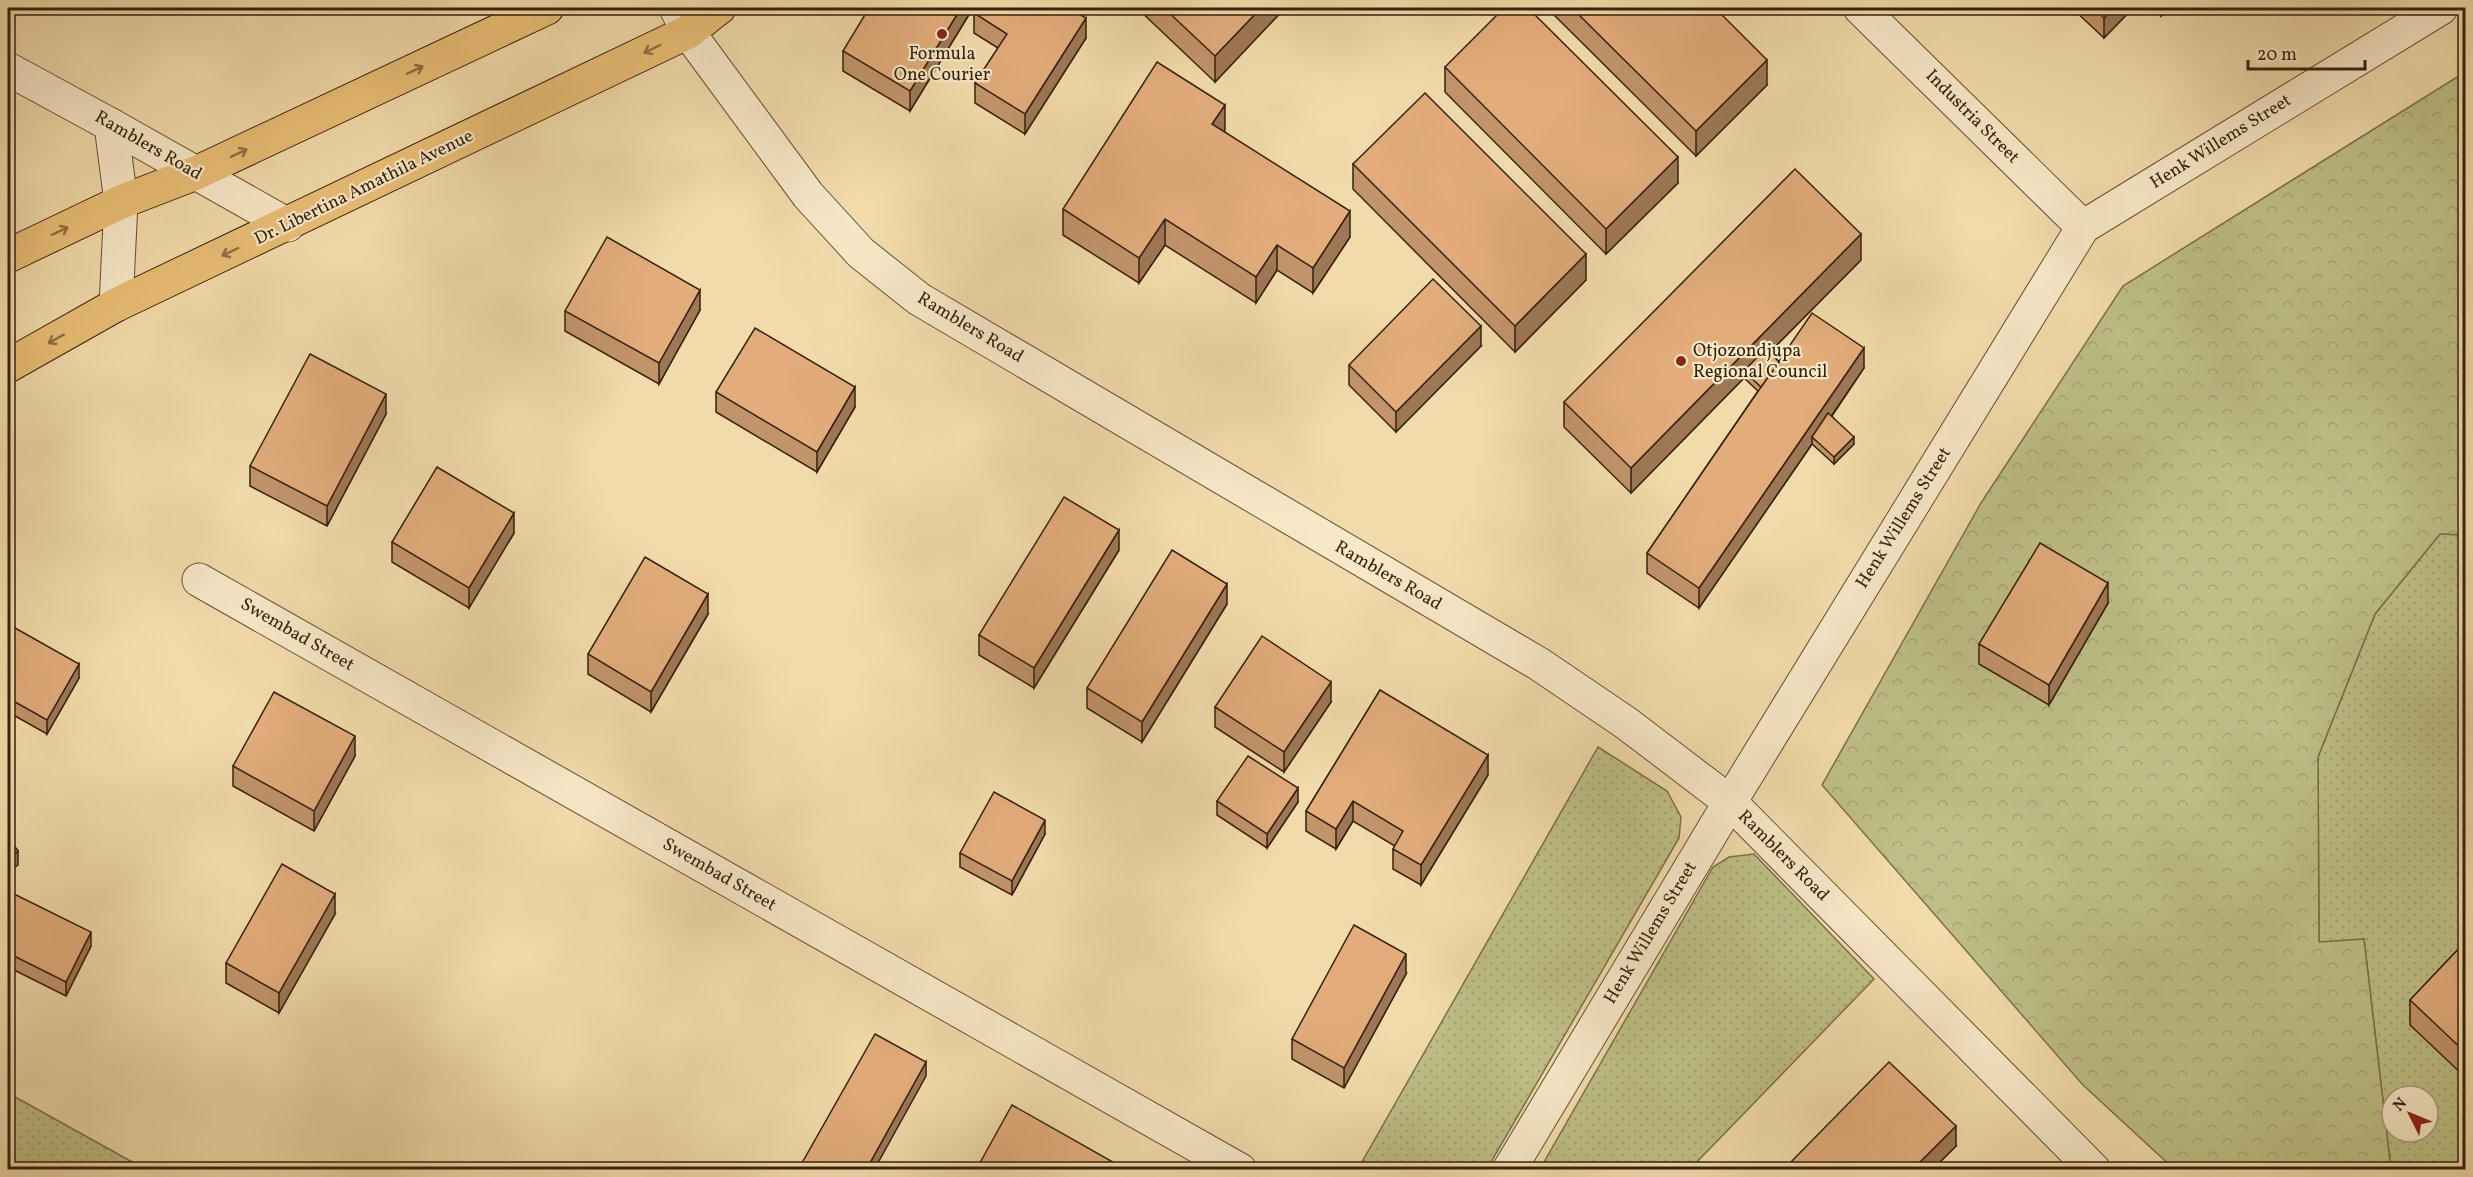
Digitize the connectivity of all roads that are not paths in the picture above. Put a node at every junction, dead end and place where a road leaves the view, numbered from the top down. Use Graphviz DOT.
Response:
graph roads {
  1 [pos="547,8"];
  2 [pos="719,8"];
  3 [pos="1860,8"];
  4 [pos="2441,8"];
  5 [pos="682,20"];
  6 [pos="8,69"];
  7 [pos="111,125"];
  8 [pos="196,173"];
  9 [pos="121,202"];
  10 [pos="288,225"];
  11 [pos="2083,227"];
  12 [pos="8,256"];
  13 [pos="116,305"];
  14 [pos="8,366"];
  15 [pos="199,580"];
  16 [pos="1730,802"];
  17 [pos="1240,1170"];
  18 [pos="1509,1170"];
  19 [pos="2094,1170"];
  8 -- 1 [label="main road, one-way"];
  2 -- 5 [label="main road, Dr. Libertina Amathila Avenue"];
  3 -- 11 [label="street, Industria Street"];
  4 -- 11 [label="street, Henk Willems Street"];
  5 -- 10 [label="main road, Dr. Libertina Amathila Avenue, one-way"];
  5 -- 16 [label="street, Ramblers Road"];
  6 -- 7 [label="street, Ramblers Road"];
  7 -- 8 [label="street, Ramblers Road"];
  7 -- 9 [label="street"];
  8 -- 9 [label="main road"];
  8 -- 10 [label="street, Ramblers Road"];
  12 -- 9 [label="main road, one-way"];
  9 -- 13 [label="street"];
  10 -- 13 [label="main road, Dr. Libertina Amathila Avenue, one-way"];
  11 -- 16 [label="street, Henk Willems Street"];
  13 -- 14 [label="main road, Dr. Libertina Amathila Avenue, one-way"];
  15 -- 17 [label="street, Swembad Street"];
  16 -- 18 [label="street, Henk Willems Street"];
  16 -- 19 [label="street, Ramblers Road"];
}
